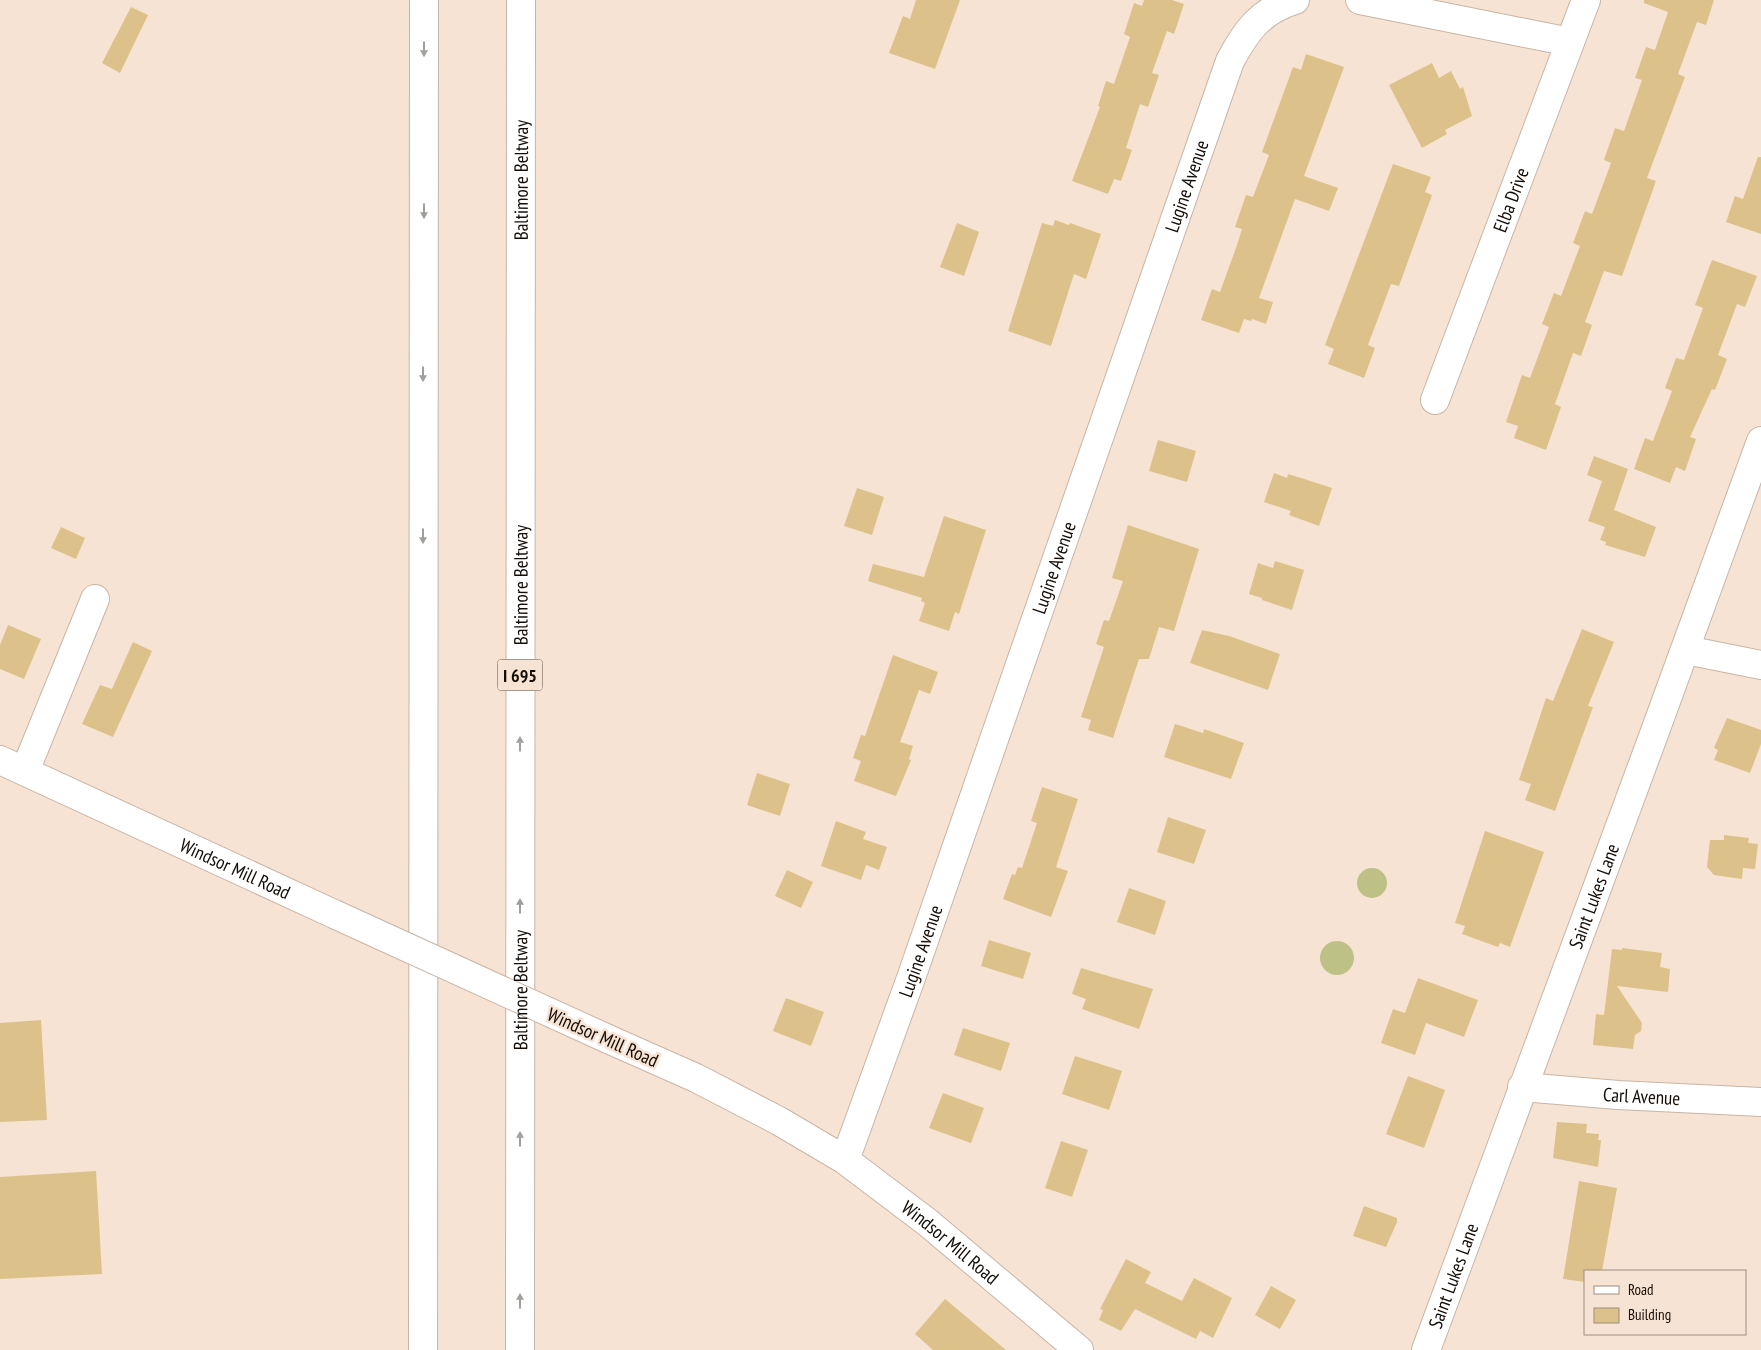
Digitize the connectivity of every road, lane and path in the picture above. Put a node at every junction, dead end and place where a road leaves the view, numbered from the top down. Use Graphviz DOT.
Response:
graph roads {
  1 [pos="424,0"];
  2 [pos="521,0"];
  3 [pos="1294,0"];
  4 [pos="1360,0"];
  5 [pos="1586,0"];
  6 [pos="1570,42"];
  7 [pos="1435,400"];
  8 [pos="1761,442"];
  9 [pos="95,600"];
  10 [pos="1686,650"];
  11 [pos="1761,665"];
  12 [pos="0,760"];
  13 [pos="25,771"];
  14 [pos="1522,1087"];
  15 [pos="1761,1102"];
  16 [pos="845,1160"];
  17 [pos="423,1350"];
  18 [pos="520,1350"];
  19 [pos="1079,1350"];
  20 [pos="1426,1350"];
  1 -- 17 [label="main road, one-way"];
  18 -- 2 [label="main road, Baltimore Beltway / I 695, one-way"];
  3 -- 16 [label="main road, Lugine Avenue"];
  4 -- 6 [label="main road"];
  5 -- 6 [label="main road, Elba Drive"];
  6 -- 7 [label="main road, Elba Drive"];
  8 -- 10 [label="main road, Saint Lukes Lane"];
  9 -- 13 [label="main road"];
  10 -- 11 [label="main road"];
  10 -- 14 [label="main road, Saint Lukes Lane"];
  12 -- 13 [label="main road, Windsor Mill Road"];
  13 -- 16 [label="main road, Windsor Mill Road, bridge"];
  14 -- 15 [label="main road, Carl Avenue"];
  14 -- 20 [label="main road, Saint Lukes Lane"];
  16 -- 19 [label="main road, Windsor Mill Road"];
}
